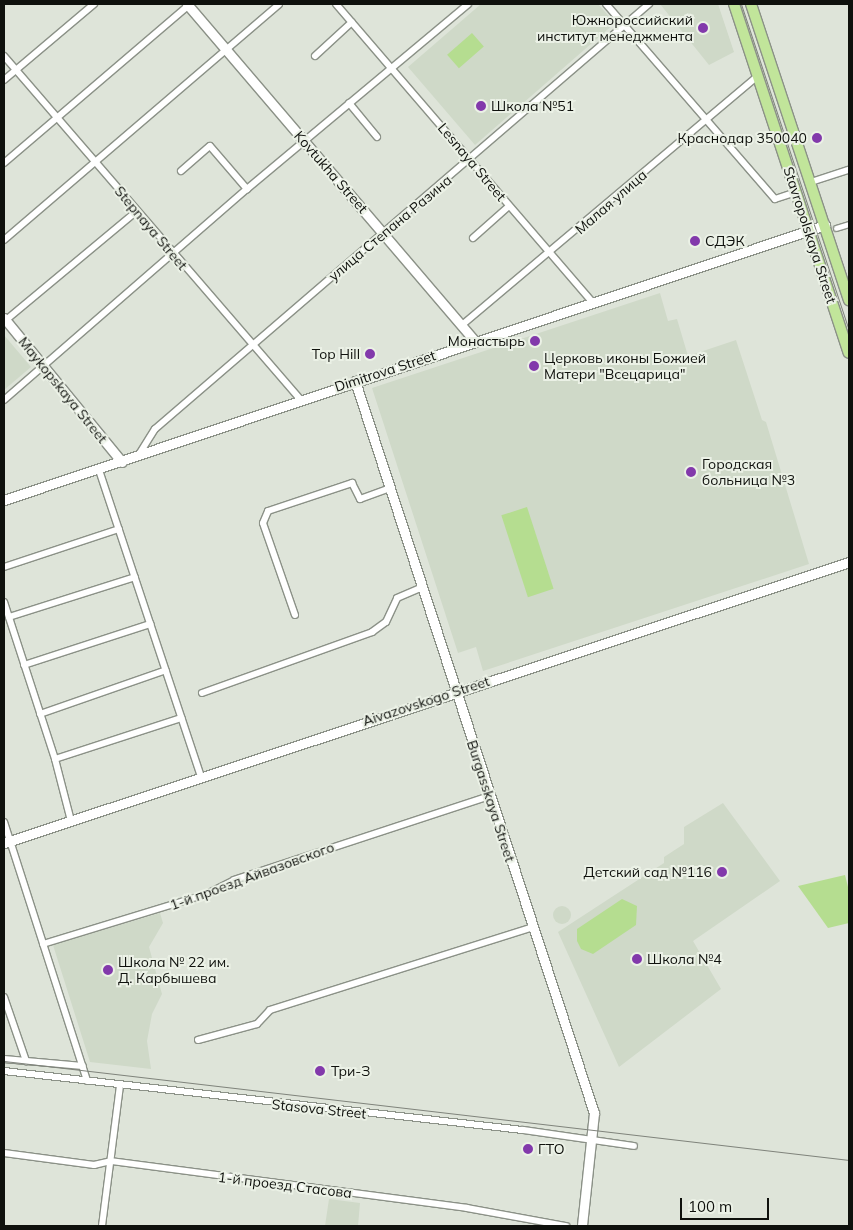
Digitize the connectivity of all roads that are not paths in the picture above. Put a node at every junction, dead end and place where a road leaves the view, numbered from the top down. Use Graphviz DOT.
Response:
graph roads {
  1 [pos="94,4"];
  2 [pos="189,4"];
  3 [pos="279,4"];
  4 [pos="336,4"];
  5 [pos="468,4"];
  6 [pos="606,4"];
  7 [pos="649,4"];
  8 [pos="734,4"];
  9 [pos="751,4"];
  10 [pos="352,22"];
  11 [pos="625,26"];
  12 [pos="226,48"];
  13 [pos="4,56"];
  14 [pos="315,56"];
  15 [pos="392,68"];
  16 [pos="15,70"];
  17 [pos="758,76"];
  18 [pos="4,80"];
  19 [pos="349,103"];
  20 [pos="57,118"];
  21 [pos="706,119"];
  22 [pos="376,137"];
  23 [pos="304,141"];
  24 [pos="470,160"];
  25 [pos="95,161"];
  26 [pos="4,163"];
  27 [pos="849,170"];
  28 [pos="180,171"];
  29 [pos="811,182"];
  30 [pos="247,189"];
  31 [pos="796,192"];
  32 [pos="509,206"];
  33 [pos="137,211"];
  34 [pos="849,224"];
  35 [pos="825,225"];
  36 [pos="836,228"];
  37 [pos="809,230"];
  38 [pos="384,232"];
  39 [pos="473,238"];
  40 [pos="4,240"];
  41 [pos="172,253"];
  42 [pos="550,254"];
  43 [pos="849,300"];
  44 [pos="592,302"];
  45 [pos="5,319"];
  46 [pos="462,325"];
  47 [pos="475,341"];
  48 [pos="253,347"];
  49 [pos="849,353"];
  50 [pos="44,365"];
  51 [pos="355,381"];
  52 [pos="300,399"];
  53 [pos="4,400"];
  54 [pos="137,457"];
  55 [pos="122,462"];
  56 [pos="99,470"];
  57 [pos="388,489"];
  58 [pos="4,500"];
  59 [pos="119,529"];
  60 [pos="849,562"];
  61 [pos="4,567"];
  62 [pos="135,577"];
  63 [pos="421,588"];
  64 [pos="4,602"];
  65 [pos="296,615"];
  66 [pos="9,618"];
  67 [pos="150,624"];
  68 [pos="24,665"];
  69 [pos="166,670"];
  70 [pos="456,692"];
  71 [pos="202,693"];
  72 [pos="40,714"];
  73 [pos="181,718"];
  74 [pos="55,759"];
  75 [pos="201,777"];
  76 [pos="489,796"];
  77 [pos="71,821"];
  78 [pos="4,822"];
  79 [pos="7,842"];
  80 [pos="533,927"];
  81 [pos="43,944"];
  82 [pos="4,997"];
  83 [pos="198,1040"];
  84 [pos="4,1058"];
  85 [pos="26,1061"];
  86 [pos="83,1066"];
  87 [pos="4,1071"];
  88 [pos="87,1081"];
  89 [pos="120,1086"];
  90 [pos="591,1141"];
  91 [pos="634,1146"];
  92 [pos="4,1153"];
  93 [pos="111,1161"];
  94 [pos="102,1226"];
  95 [pos="566,1226"];
  96 [pos="582,1226"];
  1 -- 16 [label="street"];
  2 -- 12 [label="street, Kovtukha Street"];
  2 -- 20 [label="street"];
  3 -- 12 [label="street"];
  4 -- 10 [label="street, Lesnaya Street"];
  5 -- 15 [label="street"];
  6 -- 11 [label="street"];
  7 -- 11 [label="street, улица Степана Разина"];
  8 -- 17 [label="main road, Stavropolskaya Street"];
  9 -- 29 [label="main road, Stavropolskaya Street"];
  10 -- 14 [label="street"];
  10 -- 15 [label="street, Lesnaya Street"];
  11 -- 21 [label="street"];
  11 -- 24 [label="street, улица Степана Разина"];
  12 -- 23 [label="street, Kovtukha Street"];
  12 -- 25 [label="street"];
  13 -- 16 [label="street, Stepnaya Street"];
  15 -- 19 [label="street"];
  15 -- 24 [label="street, Lesnaya Street"];
  16 -- 18 [label="street"];
  16 -- 20 [label="street, Stepnaya Street"];
  17 -- 21 [label="street, Малая улица"];
  17 -- 31 [label="main road, Stavropolskaya Street"];
  19 -- 22 [label="street"];
  19 -- 23 [label="street"];
  20 -- 25 [label="street, Stepnaya Street"];
  20 -- 26 [label="street"];
  21 -- 31 [label="street"];
  21 -- 42 [label="street, Малая улица"];
  23 -- 30 [label="street"];
  23 -- 38 [label="street, Kovtukha Street"];
  24 -- 32 [label="street, Lesnaya Street"];
  24 -- 38 [label="street, улица Степана Разина"];
  25 -- 33 [label="street, Stepnaya Street"];
  25 -- 40 [label="street"];
  27 -- 29 [label="street"];
  28 -- 30 [label="street"];
  29 -- 35 [label="main road, Stavropolskaya Street"];
  30 -- 41 [label="street"];
  31 -- 37 [label="main road, Stavropolskaya Street"];
  32 -- 39 [label="street"];
  32 -- 42 [label="street, Lesnaya Street"];
  33 -- 41 [label="street, Stepnaya Street"];
  33 -- 45 [label="street"];
  34 -- 36 [label="street"];
  35 -- 37 [label="street, Dimitrova Street"];
  35 -- 43 [label="main road, Stavropolskaya Street"];
  37 -- 44 [label="street, Dimitrova Street"];
  37 -- 49 [label="main road, Stavropolskaya Street"];
  38 -- 46 [label="street, Kovtukha Street"];
  38 -- 48 [label="street, улица Степана Разина"];
  41 -- 48 [label="street, Stepnaya Street"];
  41 -- 50 [label="street"];
  42 -- 44 [label="street, Lesnaya Street"];
  42 -- 46 [label="street, Малая улица"];
  44 -- 47 [label="street, Dimitrova Street"];
  45 -- 50 [label="street, Maykopskaya Street"];
  46 -- 47 [label="street, Kovtukha Street"];
  47 -- 51 [label="street, Dimitrova Street"];
  48 -- 52 [label="street, Stepnaya Street"];
  48 -- 54 [label="street, улица Степана Разина"];
  50 -- 53 [label="street"];
  50 -- 55 [label="street, Maykopskaya Street"];
  51 -- 52 [label="street, Dimitrova Street"];
  51 -- 57 [label="street, Burgasskaya Street"];
  52 -- 54 [label="street, Dimitrova Street"];
  54 -- 55 [label="street, Dimitrova Street"];
  55 -- 56 [label="street, Dimitrova Street"];
  56 -- 58 [label="street, Dimitrova Street"];
  56 -- 59 [label="street"];
  57 -- 63 [label="street, Burgasskaya Street"];
  57 -- 65 [label="street"];
  59 -- 61 [label="street"];
  59 -- 62 [label="street"];
  60 -- 70 [label="street, Aivazovskogo Street"];
  62 -- 66 [label="street"];
  62 -- 67 [label="street"];
  63 -- 70 [label="street, Burgasskaya Street"];
  63 -- 71 [label="street"];
  64 -- 66 [label="street"];
  66 -- 68 [label="street"];
  67 -- 68 [label="street"];
  67 -- 69 [label="street"];
  68 -- 72 [label="street"];
  69 -- 72 [label="street"];
  69 -- 73 [label="street"];
  70 -- 75 [label="street, Aivazovskogo Street"];
  70 -- 76 [label="street, Burgasskaya Street"];
  72 -- 74 [label="street"];
  73 -- 74 [label="street"];
  73 -- 75 [label="street"];
  74 -- 77 [label="street"];
  75 -- 77 [label="street, Aivazovskogo Street"];
  76 -- 80 [label="street, Burgasskaya Street"];
  76 -- 81 [label="street, 1-й проезд Айвазовского"];
  77 -- 79 [label="street, Aivazovskogo Street"];
  78 -- 79 [label="street"];
  79 -- 81 [label="street"];
  80 -- 83 [label="street"];
  80 -- 90 [label="street, Burgasskaya Street"];
  81 -- 86 [label="street"];
  82 -- 85 [label="street"];
  84 -- 85 [label="street"];
  85 -- 86 [label="street"];
  86 -- 88 [label="street"];
  87 -- 88 [label="street, Stasova Street"];
  88 -- 89 [label="street, Stasova Street"];
  89 -- 90 [label="street, Stasova Street"];
  89 -- 93 [label="street"];
  90 -- 91 [label="street, Stasova Street"];
  90 -- 96 [label="street, Burgasskaya Street"];
  92 -- 93 [label="street, 1-й проезд Стасова"];
  93 -- 94 [label="street"];
  93 -- 95 [label="street, 1-й проезд Стасова"];
}
